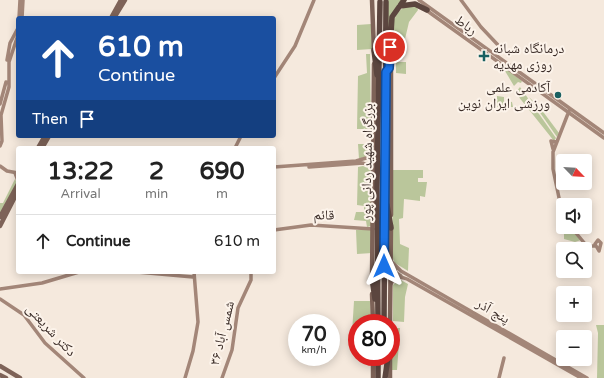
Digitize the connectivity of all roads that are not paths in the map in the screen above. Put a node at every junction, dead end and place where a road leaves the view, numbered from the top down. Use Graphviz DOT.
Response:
graph roads {
  1 [pos="21,0"];
  2 [pos="121,0"];
  3 [pos="125,0"];
  4 [pos="314,0"];
  5 [pos="372,0"];
  6 [pos="404,0"];
  7 [pos="412,0"];
  8 [pos="419,0"];
  9 [pos="461,0"];
  10 [pos="400,6"];
  11 [pos="427,10"];
  12 [pos="19,16"];
  13 [pos="22,16"];
  14 [pos="112,16"];
  15 [pos="115,16"];
  16 [pos="16,32"];
  17 [pos="464,34"];
  18 [pos="391,36"];
  19 [pos="16,41"];
  20 [pos="374,50"];
  21 [pos="494,54"];
  22 [pos="386,72"];
  23 [pos="276,75"];
  24 [pos="380,97"];
  25 [pos="0,104"];
  26 [pos="568,110"];
  27 [pos="572,115"];
  28 [pos="567,116"];
  29 [pos="604,133"];
  30 [pos="0,135"];
  31 [pos="604,138"];
  32 [pos="0,146"];
  33 [pos="373,156"];
  34 [pos="0,166"];
  35 [pos="373,167"];
  36 [pos="276,168"];
  37 [pos="276,168"];
  38 [pos="16,173"];
  39 [pos="384,183"];
  40 [pos="16,187"];
  41 [pos="16,195"];
  42 [pos="559,198"];
  43 [pos="1,220"];
  44 [pos="390,228"];
  45 [pos="373,229"];
  46 [pos="276,230"];
  47 [pos="577,234"];
  48 [pos="595,246"];
  49 [pos="390,260"];
  50 [pos="396,268"];
  51 [pos="71,274"];
  52 [pos="193,274"];
  53 [pos="251,274"];
  54 [pos="401,276"];
  55 [pos="372,278"];
  56 [pos="390,285"];
  57 [pos="0,290"];
  58 [pos="0,299"];
  59 [pos="373,314"];
  60 [pos="377,314"];
  61 [pos="378,314"];
  62 [pos="384,314"];
  63 [pos="390,314"];
  64 [pos="515,338"];
  65 [pos="521,342"];
  66 [pos="504,358"];
  67 [pos="0,366"];
  68 [pos="373,366"];
  69 [pos="378,366"];
  70 [pos="384,366"];
  71 [pos="387,366"];
  72 [pos="389,366"];
  73 [pos="0,375"];
  74 [pos="6,378"];
  75 [pos="20,378"];
  76 [pos="84,378"];
  77 [pos="185,378"];
  78 [pos="222,378"];
  79 [pos="373,378"];
  80 [pos="378,378"];
  81 [pos="385,378"];
  82 [pos="390,378"];
  83 [pos="499,378"];
  84 [pos="581,378"];
  85 [pos="587,378"];
  1 -- 12 [label="street"];
  1 -- 13 [label="street"];
  2 -- 14 [label="main road"];
  3 -- 15 [label="main road"];
  4 -- 23 [label="street"];
  5 -- 20 [label="main road"];
  6 -- 10 [label="highway"];
  7 -- 11 [label="street, رباط"];
  8 -- 17 [label="street, رباط"];
  9 -- 21 [label="street"];
  10 -- 11 [label="highway"];
  10 -- 18 [label="highway"];
  11 -- 17 [label="street, رباط"];
  16 -- 25 [label="street"];
  17 -- 21 [label="street, رباط"];
  17 -- 26 [label="street, رباط"];
  18 -- 22 [label="highway"];
  18 -- 44 [label="main road"];
  19 -- 32 [label="street"];
  20 -- 24 [label="highway"];
  20 -- 33 [label="main road"];
  21 -- 26 [label="street, رباط"];
  22 -- 24 [label="highway, بزرگراه شهید ردانی پور"];
  22 -- 39 [label="highway, بزرگراه شهید ردانی پور"];
  24 -- 61 [label="highway, بزرگراه شهید ردانی پور"];
  26 -- 27 [label="street, رباط"];
  26 -- 28 [label="street"];
  26 -- 29 [label="street, رباط"];
  27 -- 28 [label="street"];
  27 -- 31 [label="street, رباط"];
  28 -- 42 [label="street"];
  30 -- 32 [label="street"];
  33 -- 35 [label="main road"];
  33 -- 36 [label="street"];
  34 -- 38 [label="street"];
  35 -- 37 [label="street"];
  35 -- 45 [label="main road"];
  39 -- 44 [label="highway"];
  39 -- 62 [label="highway, بزرگراه شهید ردانی پور"];
  40 -- 43 [label="main road"];
  41 -- 43 [label="main road"];
  44 -- 49 [label="main road"];
  45 -- 46 [label="street, قائم"];
  45 -- 55 [label="main road"];
  47 -- 48 [label="street"];
  49 -- 50 [label="street, پنج آذر"];
  49 -- 56 [label="main road"];
  50 -- 54 [label="street"];
  50 -- 64 [label="street, پنج آذر"];
  51 -- 57 [label="street"];
  52 -- 77 [label="street"];
  53 -- 78 [label="street, شمس آباد ۳۶"];
  54 -- 56 [label="street"];
  54 -- 64 [label="street, پنج آذر"];
  55 -- 59 [label="main road"];
  55 -- 60 [label="highway"];
  56 -- 63 [label="main road"];
  58 -- 76 [label="street, دکتر شریعتی"];
  64 -- 65 [label="street, پنج آذر"];
  65 -- 84 [label="street, پنج آذر"];
  65 -- 85 [label="street, پنج آذر"];
  66 -- 83 [label="street"];
  67 -- 75 [label="main road"];
  68 -- 79 [label="main road"];
  69 -- 80 [label="highway"];
  70 -- 81 [label="highway"];
  71 -- 81 [label="highway"];
  72 -- 82 [label="main road"];
  73 -- 74 [label="main road"];
}
